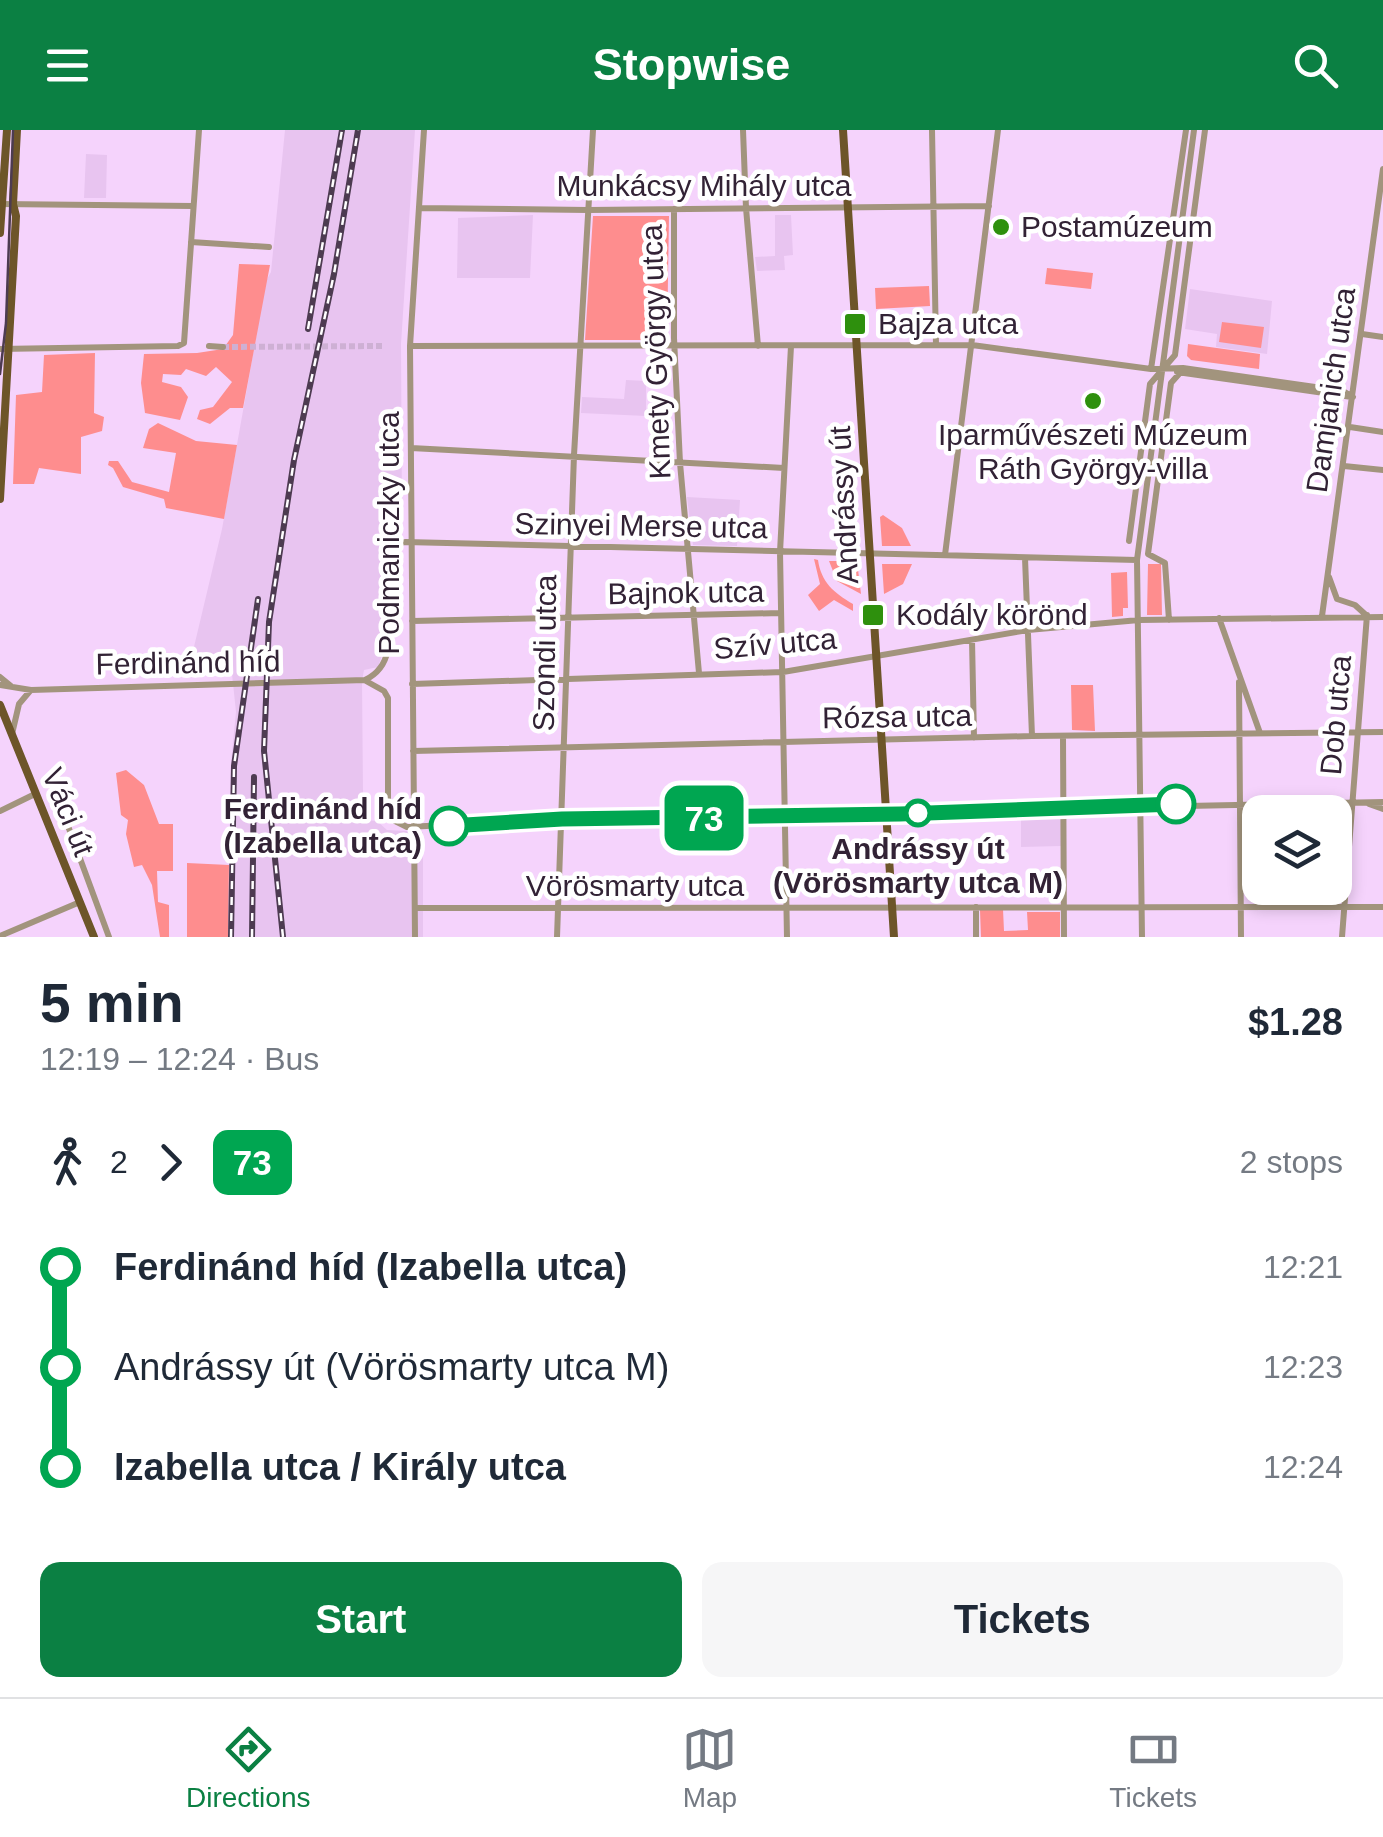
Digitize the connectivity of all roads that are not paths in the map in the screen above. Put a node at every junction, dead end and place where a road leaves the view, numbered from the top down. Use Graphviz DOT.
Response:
graph roads {
  1 [pos="7,130"];
  2 [pos="17,130"];
  3 [pos="199,130"];
  4 [pos="424,130"];
  5 [pos="592,130"];
  6 [pos="743,130"];
  7 [pos="843,130"];
  8 [pos="932,130"];
  9 [pos="998,130"];
  10 [pos="1186,130"];
  11 [pos="1194,130"];
  12 [pos="1205,130"];
  13 [pos="1383,169"];
  14 [pos="1381,200"];
  15 [pos="1,203"];
  16 [pos="14,204"];
  17 [pos="193,206"];
  18 [pos="989,206"];
  19 [pos="934,207"];
  20 [pos="419,208"];
  21 [pos="674,208"];
  22 [pos="746,208"];
  23 [pos="848,208"];
  24 [pos="588,210"];
  25 [pos="0,232"];
  26 [pos="191,242"];
  27 [pos="269,247"];
  28 [pos="1362,334"];
  29 [pos="1383,337"];
  30 [pos="936,345"];
  31 [pos="972,345"];
  32 [pos="208,346"];
  33 [pos="410,346"];
  34 [pos="675,346"];
  35 [pos="758,346"];
  36 [pos="790,346"];
  37 [pos="857,346"];
  38 [pos="223,347"];
  39 [pos="579,347"];
  40 [pos="4,349"];
  41 [pos="0,365"];
  42 [pos="1168,368"];
  43 [pos="1151,369"];
  44 [pos="1179,374"];
  45 [pos="5,380"];
  46 [pos="1354,397"];
  47 [pos="1350,427"];
  48 [pos="1383,432"];
  49 [pos="410,448"];
  50 [pos="574,456"];
  51 [pos="680,463"];
  52 [pos="1344,466"];
  53 [pos="784,468"];
  54 [pos="1383,470"];
  55 [pos="0,487"];
  56 [pos="0,499"];
  57 [pos="1132,520"];
  58 [pos="1142,521"];
  59 [pos="1129,541"];
  60 [pos="411,542"];
  61 [pos="570,547"];
  62 [pos="689,550"];
  63 [pos="780,552"];
  64 [pos="870,554"];
  65 [pos="945,556"];
  66 [pos="1025,558"];
  67 [pos="1137,560"];
  68 [pos="1329,575"];
  69 [pos="781,614"];
  70 [pos="1322,616"];
  71 [pos="1367,616"];
  72 [pos="568,617"];
  73 [pos="694,617"];
  74 [pos="1383,617"];
  75 [pos="1218,618"];
  76 [pos="1139,620"];
  77 [pos="1168,620"];
  78 [pos="412,621"];
  79 [pos="1028,630"];
  80 [pos="972,640"];
  81 [pos="876,656"];
  82 [pos="783,672"];
  83 [pos="699,673"];
  84 [pos="0,677"];
  85 [pos="568,677"];
  86 [pos="363,681"];
  87 [pos="1239,682"];
  88 [pos="412,684"];
  89 [pos="0,685"];
  90 [pos="12,687"];
  91 [pos="32,690"];
  92 [pos="0,705"];
  93 [pos="1383,732"];
  94 [pos="1356,733"];
  95 [pos="1242,734"];
  96 [pos="1260,734"];
  97 [pos="12,735"];
  98 [pos="1032,736"];
  99 [pos="1063,736"];
  100 [pos="1140,736"];
  101 [pos="974,738"];
  102 [pos="881,740"];
  103 [pos="786,742"];
  104 [pos="565,748"];
  105 [pos="413,751"];
  106 [pos="54,788"];
  107 [pos="35,794"];
  108 [pos="1242,795"];
  109 [pos="1352,801"];
  110 [pos="1242,802"];
  111 [pos="1141,805"];
  112 [pos="1383,806"];
  113 [pos="1064,808"];
  114 [pos="0,811"];
  115 [pos="886,814"];
  116 [pos="786,816"];
  117 [pos="562,819"];
  118 [pos="414,828"];
  119 [pos="80,902"];
  120 [pos="1064,906"];
  121 [pos="1142,907"];
  122 [pos="1346,907"];
  123 [pos="1383,907"];
  124 [pos="415,908"];
  125 [pos="976,908"];
  126 [pos="1242,908"];
  127 [pos="558,909"];
  128 [pos="787,909"];
  129 [pos="893,909"];
  130 [pos="0,936"];
  131 [pos="94,937"];
  132 [pos="109,937"];
  133 [pos="416,937"];
  134 [pos="556,937"];
  135 [pos="787,937"];
  136 [pos="894,937"];
  137 [pos="976,937"];
  138 [pos="1064,937"];
  139 [pos="1142,937"];
  140 [pos="1241,937"];
  141 [pos="1342,937"];
  1 -- 15 [label="main road"];
  2 -- 16 [label="main road"];
  3 -- 17 [label="street"];
  4 -- 20 [label="street, Podmaniczky utca"];
  5 -- 24 [label="street, Szondi utca"];
  6 -- 22 [label="street"];
  7 -- 23 [label="main road, Andrássy út"];
  8 -- 19 [label="street"];
  9 -- 18 [label="street"];
  10 -- 43 [label="street"];
  11 -- 42 [label="street"];
  12 -- 42 [label="street"];
  13 -- 14 [label="street, Damjanich utca"];
  14 -- 28 [label="street, Damjanich utca"];
  15 -- 16 [label="street"];
  15 -- 25 [label="main road"];
  16 -- 17 [label="street"];
  16 -- 40 [label="main road"];
  17 -- 26 [label="street"];
  18 -- 19 [label="street, Munkácsy Mihály utca"];
  18 -- 31 [label="street"];
  19 -- 23 [label="street, Munkácsy Mihály utca"];
  19 -- 30 [label="street"];
  20 -- 24 [label="street, Munkácsy Mihály utca"];
  20 -- 33 [label="street, Podmaniczky utca"];
  21 -- 22 [label="street, Munkácsy Mihály utca"];
  21 -- 24 [label="street, Munkácsy Mihály utca"];
  21 -- 34 [label="street, Kmety György utca"];
  22 -- 23 [label="street, Munkácsy Mihály utca"];
  22 -- 35 [label="street"];
  23 -- 37 [label="main road, Andrássy út"];
  24 -- 39 [label="street, Szondi utca"];
  26 -- 27 [label="street"];
  26 -- 40 [label="street"];
  28 -- 29 [label="street"];
  28 -- 46 [label="street, Damjanich utca"];
  30 -- 31 [label="street"];
  30 -- 37 [label="street"];
  31 -- 43 [label="street"];
  31 -- 65 [label="street"];
  32 -- 38 [label="street"];
  33 -- 39 [label="street"];
  33 -- 49 [label="street, Podmaniczky utca"];
  34 -- 35 [label="street"];
  34 -- 39 [label="street"];
  34 -- 51 [label="street, Kmety György utca"];
  35 -- 36 [label="street"];
  36 -- 37 [label="street"];
  36 -- 53 [label="street"];
  37 -- 64 [label="main road, Andrássy út"];
  39 -- 50 [label="street, Szondi utca"];
  40 -- 45 [label="main road"];
  41 -- 45 [label="main road"];
  42 -- 43 [label="street"];
  42 -- 44 [label="street"];
  42 -- 46 [label="street"];
  42 -- 57 [label="street"];
  42 -- 58 [label="street"];
  44 -- 46 [label="street"];
  44 -- 77 [label="street"];
  45 -- 55 [label="main road"];
  46 -- 47 [label="street, Damjanich utca"];
  47 -- 48 [label="street"];
  47 -- 52 [label="street, Damjanich utca"];
  49 -- 50 [label="street"];
  49 -- 60 [label="street, Podmaniczky utca"];
  50 -- 51 [label="street"];
  50 -- 61 [label="street, Szondi utca"];
  51 -- 53 [label="street"];
  51 -- 62 [label="street, Kmety György utca"];
  52 -- 54 [label="street"];
  52 -- 68 [label="street, Damjanich utca"];
  53 -- 63 [label="street"];
  55 -- 56 [label="main road"];
  57 -- 58 [label="street"];
  57 -- 59 [label="street"];
  58 -- 67 [label="street"];
  60 -- 61 [label="street, Szinyei Merse utca"];
  60 -- 78 [label="street, Podmaniczky utca"];
  60 -- 86 [label="street"];
  61 -- 62 [label="street, Szinyei Merse utca"];
  61 -- 72 [label="street, Szondi utca"];
  62 -- 63 [label="street, Szinyei Merse utca"];
  62 -- 73 [label="street, Kmety György utca"];
  63 -- 64 [label="street, Szinyei Merse utca"];
  63 -- 69 [label="street"];
  64 -- 65 [label="street, Szinyei Merse utca"];
  64 -- 81 [label="main road, Andrássy út"];
  65 -- 66 [label="street, Szinyei Merse utca"];
  66 -- 67 [label="street, Szinyei Merse utca"];
  66 -- 79 [label="street"];
  67 -- 76 [label="street"];
  68 -- 70 [label="street, Damjanich utca"];
  68 -- 71 [label="street"];
  69 -- 73 [label="street, Bajnok utca"];
  69 -- 82 [label="street"];
  70 -- 71 [label="street, Szív utca"];
  70 -- 75 [label="street, Szív utca"];
  71 -- 74 [label="street, Szív utca"];
  71 -- 94 [label="street, Dob utca"];
  72 -- 73 [label="street, Bajnok utca"];
  72 -- 78 [label="street, Bajnok utca"];
  72 -- 85 [label="street, Szondi utca"];
  73 -- 83 [label="street, Kmety György utca"];
  75 -- 77 [label="street, Szív utca"];
  75 -- 87 [label="street"];
  76 -- 77 [label="street, Szív utca"];
  76 -- 79 [label="street, Szív utca"];
  76 -- 100 [label="street"];
  78 -- 88 [label="street, Podmaniczky utca"];
  79 -- 80 [label="street, Szív utca"];
  79 -- 98 [label="street"];
  80 -- 81 [label="street, Szív utca"];
  80 -- 101 [label="street"];
  81 -- 82 [label="street, Szív utca"];
  81 -- 102 [label="main road, Andrássy út"];
  82 -- 83 [label="street, Szív utca"];
  82 -- 103 [label="street"];
  83 -- 85 [label="street, Szív utca"];
  84 -- 90 [label="street"];
  85 -- 88 [label="street, Szív utca"];
  85 -- 104 [label="street, Szondi utca"];
  86 -- 91 [label="street, Ferdinánd híd"];
  86 -- 118 [label="street"];
  87 -- 95 [label="street"];
  87 -- 96 [label="street"];
  88 -- 105 [label="street, Podmaniczky utca"];
  89 -- 90 [label="street, Ferdinánd híd"];
  90 -- 91 [label="street, Ferdinánd híd"];
  91 -- 97 [label="street"];
  92 -- 97 [label="main road, Váci út"];
  93 -- 94 [label="street, Rózsa utca"];
  94 -- 96 [label="street, Rózsa utca"];
  94 -- 109 [label="street, Dob utca"];
  95 -- 96 [label="street, Rózsa utca"];
  95 -- 100 [label="street, Rózsa utca"];
  95 -- 108 [label="street"];
  97 -- 107 [label="main road, Váci út"];
  98 -- 99 [label="street, Rózsa utca"];
  98 -- 101 [label="street, Rózsa utca"];
  99 -- 100 [label="street, Rózsa utca"];
  99 -- 113 [label="street"];
  100 -- 111 [label="street"];
  101 -- 102 [label="street, Rózsa utca"];
  102 -- 103 [label="street, Rózsa utca"];
  102 -- 115 [label="main road, Andrássy út"];
  103 -- 104 [label="street, Rózsa utca"];
  103 -- 116 [label="street"];
  104 -- 105 [label="street, Rózsa utca"];
  104 -- 117 [label="street, Szondi utca"];
  105 -- 118 [label="street, Podmaniczky utca"];
  106 -- 132 [label="street, Váci út"];
  107 -- 114 [label="street"];
  107 -- 119 [label="main road, Váci út"];
  109 -- 112 [label="street"];
  110 -- 111 [label="street"];
  111 -- 113 [label="street"];
  111 -- 121 [label="street"];
  113 -- 115 [label="street"];
  113 -- 120 [label="street"];
  115 -- 116 [label="street"];
  115 -- 129 [label="main road, Andrássy út"];
  116 -- 117 [label="street"];
  116 -- 128 [label="street"];
  117 -- 118 [label="street"];
  117 -- 127 [label="street, Szondi utca"];
  118 -- 124 [label="street, Podmaniczky utca"];
  119 -- 130 [label="street"];
  119 -- 131 [label="main road, Váci út"];
  120 -- 121 [label="street"];
  120 -- 125 [label="street, Vörösmarty utca"];
  120 -- 138 [label="street"];
  121 -- 126 [label="street"];
  121 -- 139 [label="street"];
  122 -- 123 [label="street"];
  122 -- 126 [label="street"];
  122 -- 141 [label="street, Dob utca"];
  124 -- 127 [label="street, Vörösmarty utca"];
  124 -- 133 [label="street, Podmaniczky utca"];
  125 -- 129 [label="street, Vörösmarty utca"];
  125 -- 137 [label="street"];
  126 -- 140 [label="street"];
  127 -- 128 [label="street, Vörösmarty utca"];
  127 -- 134 [label="street, Szondi utca"];
  128 -- 129 [label="street, Vörösmarty utca"];
  128 -- 135 [label="street"];
  129 -- 136 [label="main road, Andrássy út"];
}
